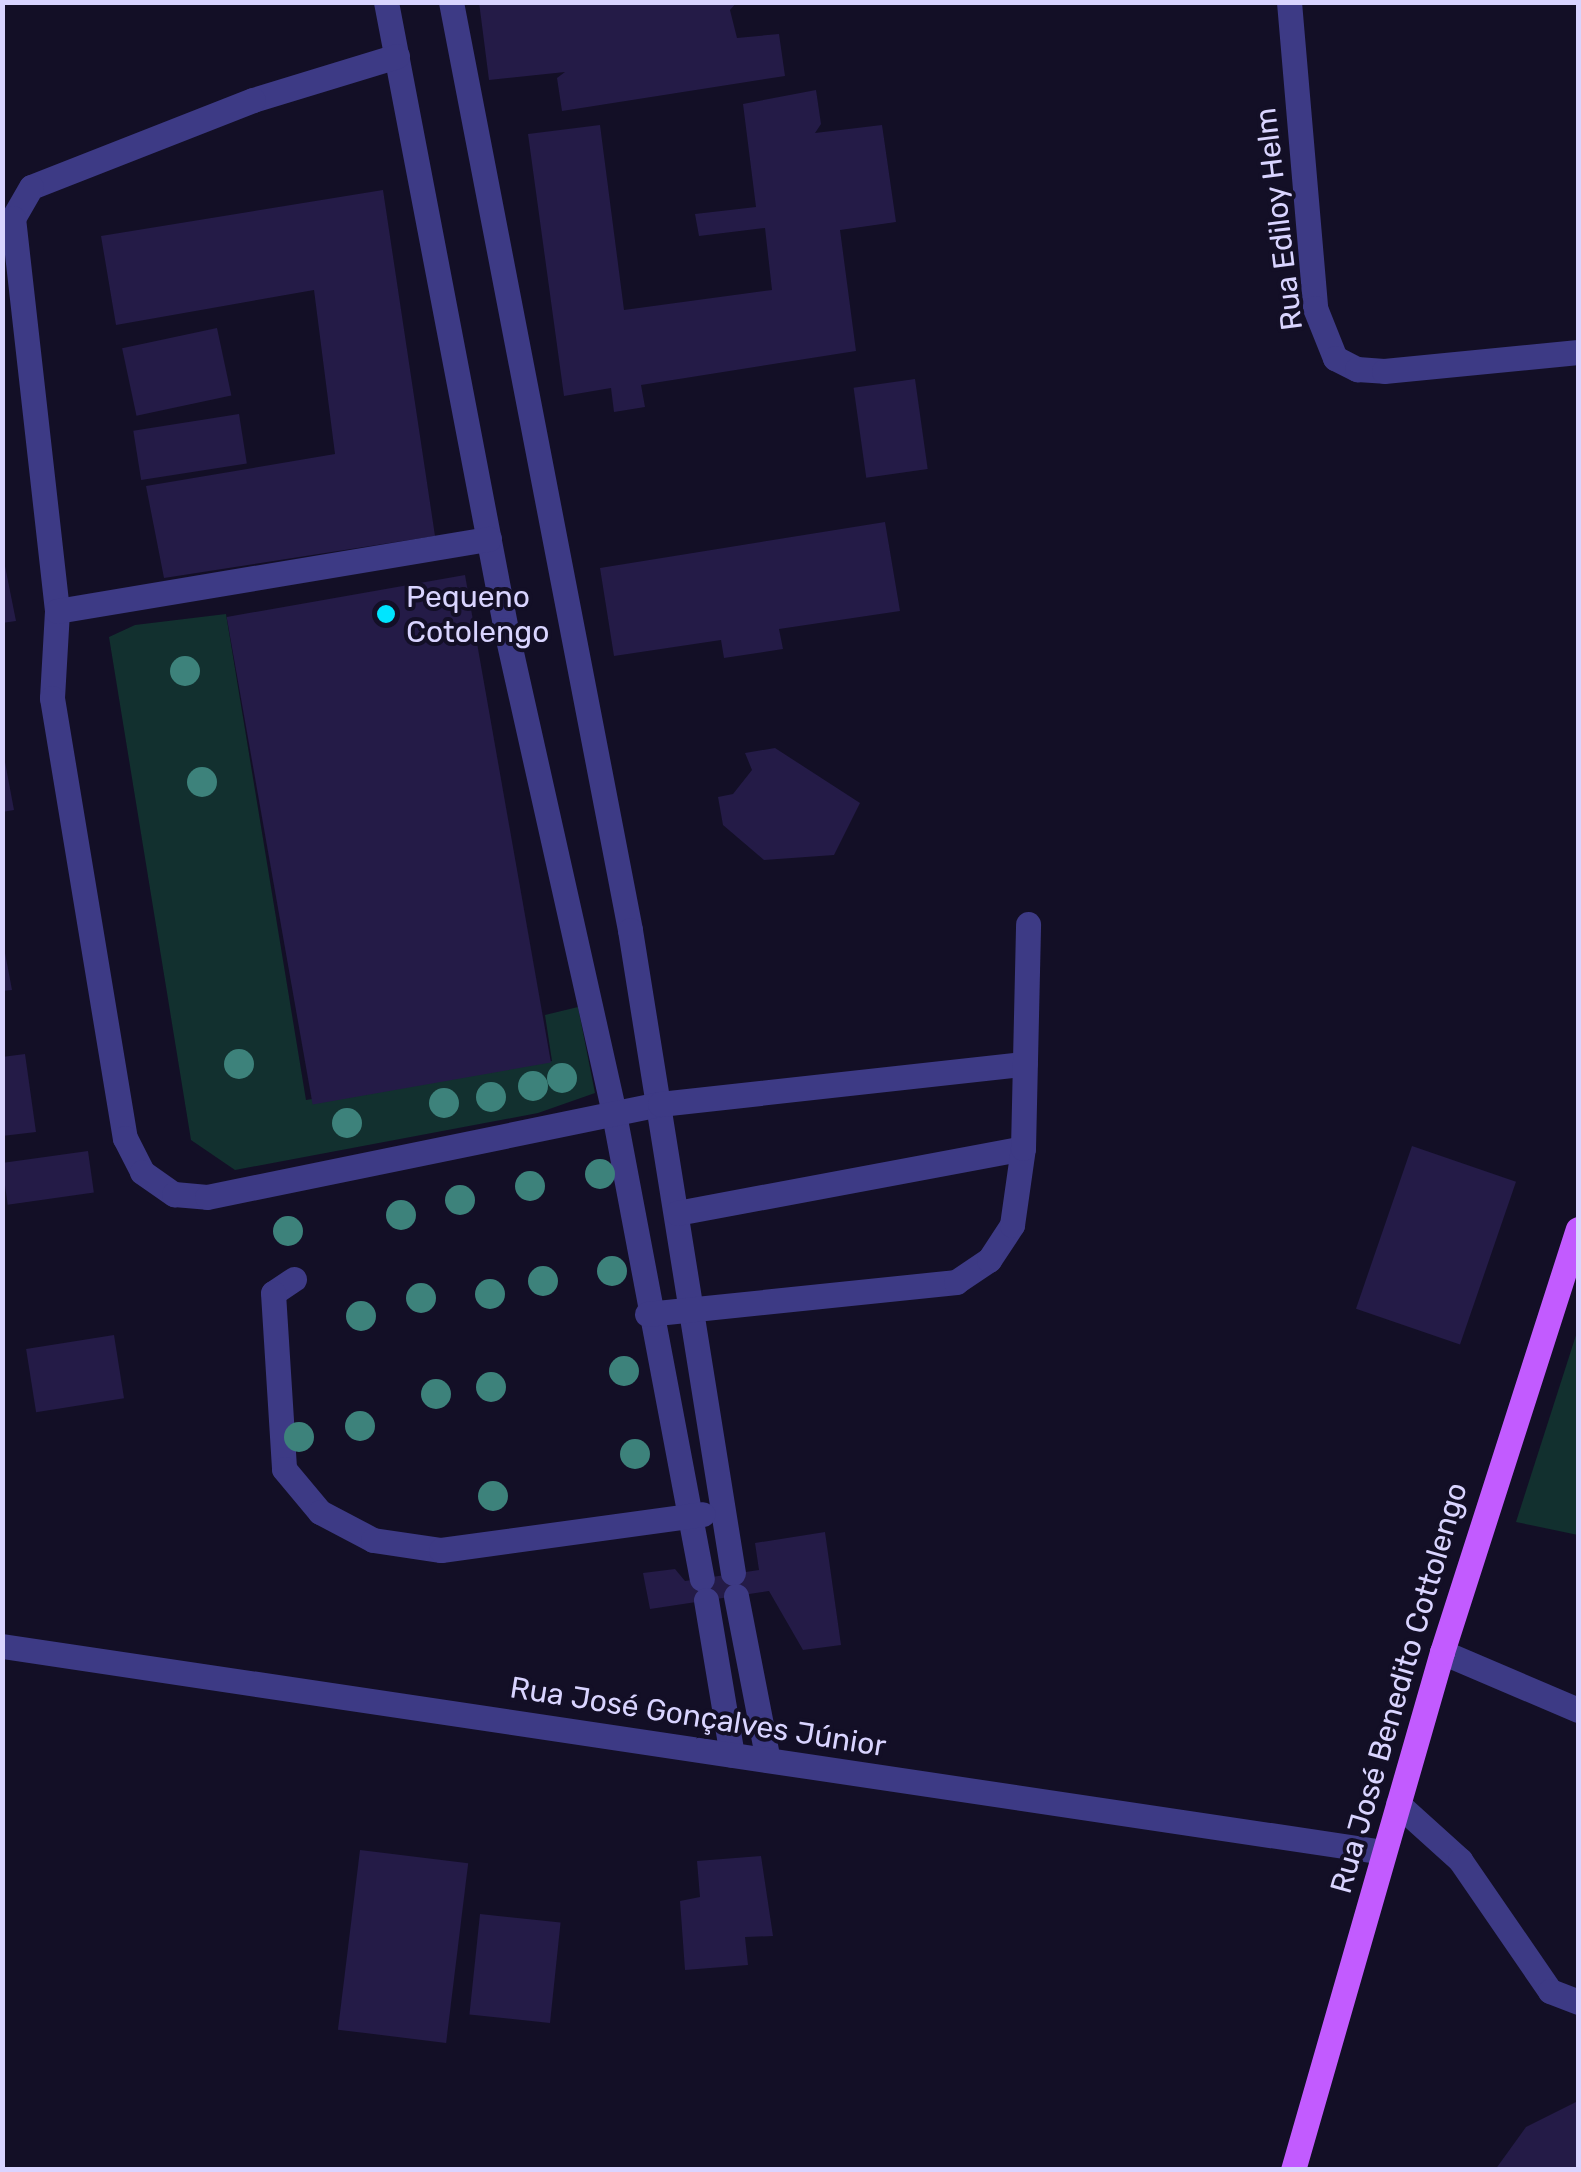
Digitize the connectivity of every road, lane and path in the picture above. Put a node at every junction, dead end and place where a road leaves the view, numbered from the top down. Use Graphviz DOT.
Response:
graph roads {
  1 [pos="386,2"];
  2 [pos="451,2"];
  3 [pos="1289,2"];
  4 [pos="397,56"];
  5 [pos="1578,352"];
  6 [pos="489,540"];
  7 [pos="57,611"];
  8 [pos="1028,924"];
  9 [pos="1024,1064"];
  10 [pos="660,1104"];
  11 [pos="614,1114"];
  12 [pos="1023,1148"];
  13 [pos="677,1213"];
  14 [pos="1578,1229"];
  15 [pos="294,1279"];
  16 [pos="689,1309"];
  17 [pos="647,1314"];
  18 [pos="705,1396"];
  19 [pos="665,1404"];
  20 [pos="723,1511"];
  21 [pos="686,1517"];
  22 [pos="2,1646"];
  23 [pos="1442,1652"];
  24 [pos="1578,1710"];
  25 [pos="732,1755"];
  26 [pos="768,1760"];
  27 [pos="1398,1804"];
  28 [pos="1384,1852"];
  29 [pos="1578,2002"];
  30 [pos="1293,2170"];
  1 -- 4 [label="street"];
  2 -- 10 [label="street"];
  3 -- 5 [label="street, Rua Ediloy Helm"];
  4 -- 6 [label="street"];
  4 -- 7 [label="street"];
  6 -- 7 [label="street"];
  6 -- 11 [label="street"];
  7 -- 11 [label="street"];
  8 -- 9 [label="street"];
  9 -- 10 [label="street"];
  9 -- 12 [label="street"];
  10 -- 11 [label="street"];
  10 -- 13 [label="street"];
  11 -- 17 [label="street"];
  12 -- 13 [label="street"];
  12 -- 16 [label="street"];
  13 -- 16 [label="street"];
  14 -- 23 [label="main road, Rua José Benedito Cottolengo"];
  15 -- 21 [label="street"];
  16 -- 17 [label="street"];
  16 -- 18 [label="street"];
  17 -- 19 [label="street"];
  18 -- 19 [label="street"];
  18 -- 20 [label="street"];
  19 -- 21 [label="street"];
  20 -- 21 [label="street"];
  20 -- 26 [label="street"];
  21 -- 25 [label="street"];
  22 -- 25 [label="street, Rua José Gonçalves Júnior"];
  23 -- 24 [label="street"];
  23 -- 27 [label="main road, Rua José Benedito Cottolengo"];
  25 -- 26 [label="street, Rua José Gonçalves Júnior"];
  26 -- 28 [label="street, Rua José Gonçalves Júnior"];
  27 -- 28 [label="main road, Rua José Benedito Cottolengo"];
  27 -- 29 [label="street"];
  28 -- 30 [label="main road, Rua José Benedito Cottolengo"];
}
